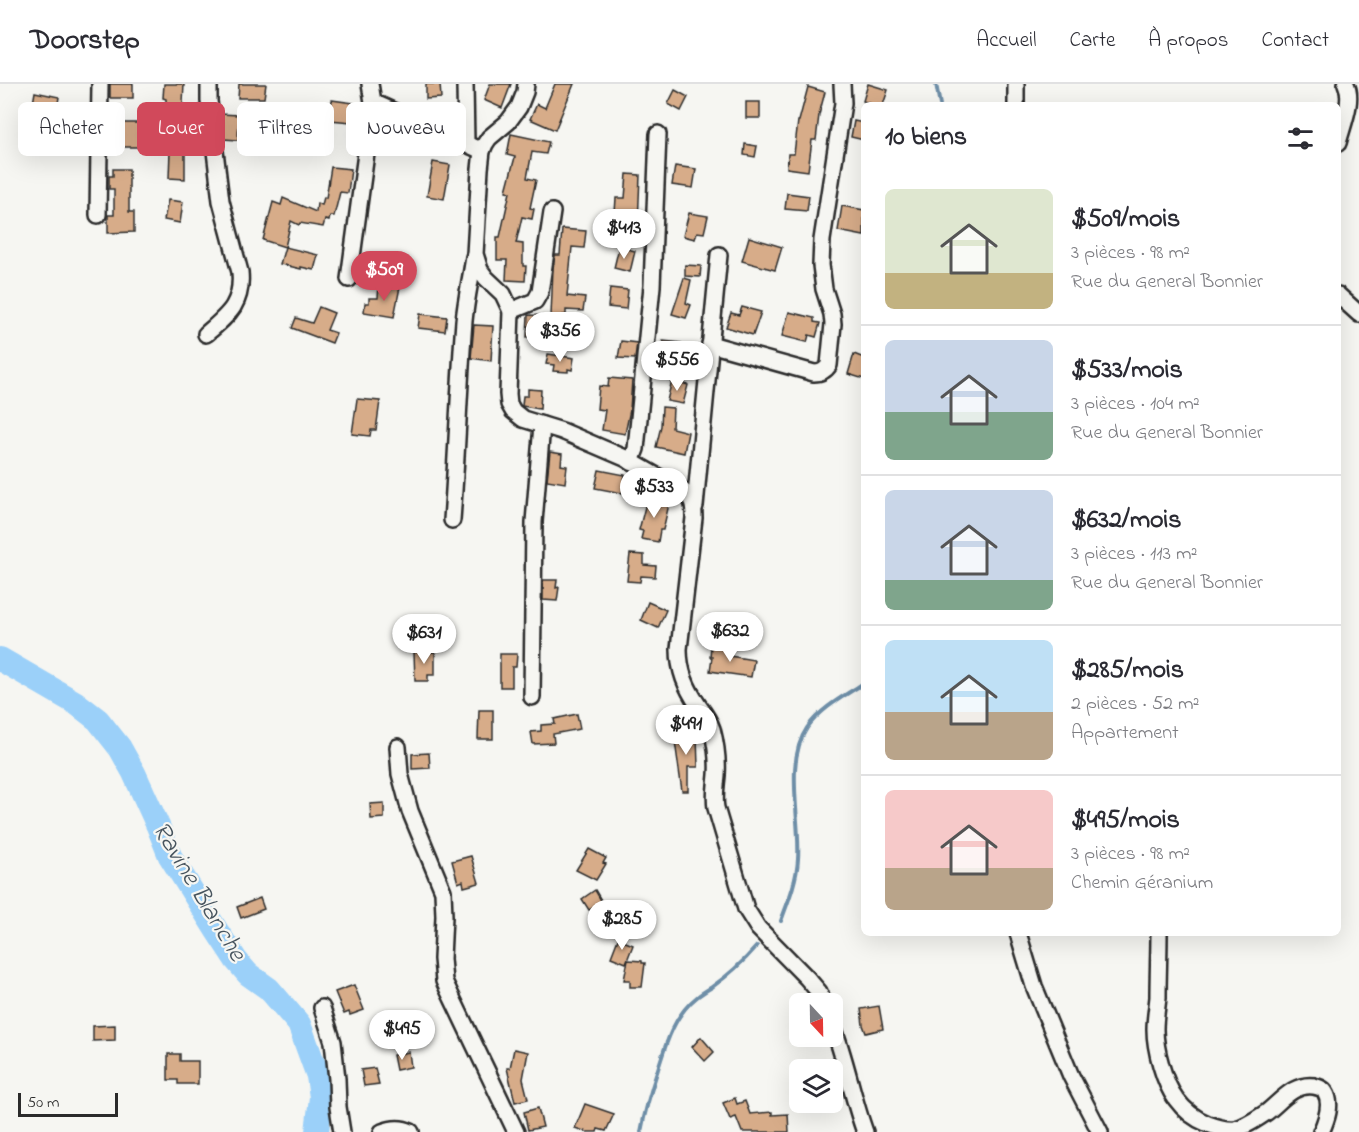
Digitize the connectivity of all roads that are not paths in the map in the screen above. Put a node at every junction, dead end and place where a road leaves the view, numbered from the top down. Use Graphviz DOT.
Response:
graph roads {
  1 [pos="100,84"];
  2 [pos="209,84"];
  3 [pos="370,84"];
  4 [pos="465,84"];
  5 [pos="526,84"];
  6 [pos="842,84"];
  7 [pos="1016,84"];
  8 [pos="1346,84"];
  9 [pos="373,102"];
  10 [pos="465,102"];
  11 [pos="1016,102"];
  12 [pos="1341,132"];
  13 [pos="658,134"];
  14 [pos="466,144"];
  15 [pos="482,151"];
  16 [pos="366,156"];
  17 [pos="552,212"];
  18 [pos="98,215"];
  19 [pos="475,254"];
  20 [pos="719,255"];
  21 [pos="349,279"];
  22 [pos="1341,298"];
  23 [pos="511,311"];
  24 [pos="1359,314"];
  25 [pos="206,334"];
  26 [pos="710,344"];
  27 [pos="542,425"];
  28 [pos="631,462"];
  29 [pos="694,507"];
  30 [pos="452,520"];
  31 [pos="532,697"];
  32 [pos="398,747"];
  33 [pos="1019,936"];
  34 [pos="1159,936"];
  35 [pos="819,993"];
  36 [pos="322,1008"];
  37 [pos="841,1047"];
  38 [pos="342,1132"];
  39 [pos="382,1132"];
  40 [pos="411,1132"];
  41 [pos="516,1132"];
  42 [pos="865,1132"];
  43 [pos="1100,1132"];
  44 [pos="1322,1132"];
  1 -- 18 [label="street"];
  2 -- 25 [label="street"];
  3 -- 9 [label="street"];
  4 -- 10 [label="street"];
  5 -- 15 [label="street"];
  6 -- 26 [label="street"];
  7 -- 11 [label="street"];
  8 -- 12 [label="street"];
  13 -- 28 [label="street"];
  14 -- 15 [label="street"];
  15 -- 19 [label="street"];
  16 -- 21 [label="street"];
  17 -- 23 [label="street"];
  19 -- 23 [label="street"];
  19 -- 30 [label="street"];
  20 -- 26 [label="street"];
  22 -- 24 [label="street"];
  23 -- 27 [label="street"];
  26 -- 29 [label="street"];
  27 -- 28 [label="street"];
  27 -- 31 [label="street"];
  28 -- 29 [label="street"];
  29 -- 35 [label="street"];
  32 -- 41 [label="street"];
  33 -- 43 [label="street"];
  34 -- 44 [label="street"];
  36 -- 38 [label="street"];
  37 -- 42 [label="street"];
  39 -- 40 [label="street"];
}
